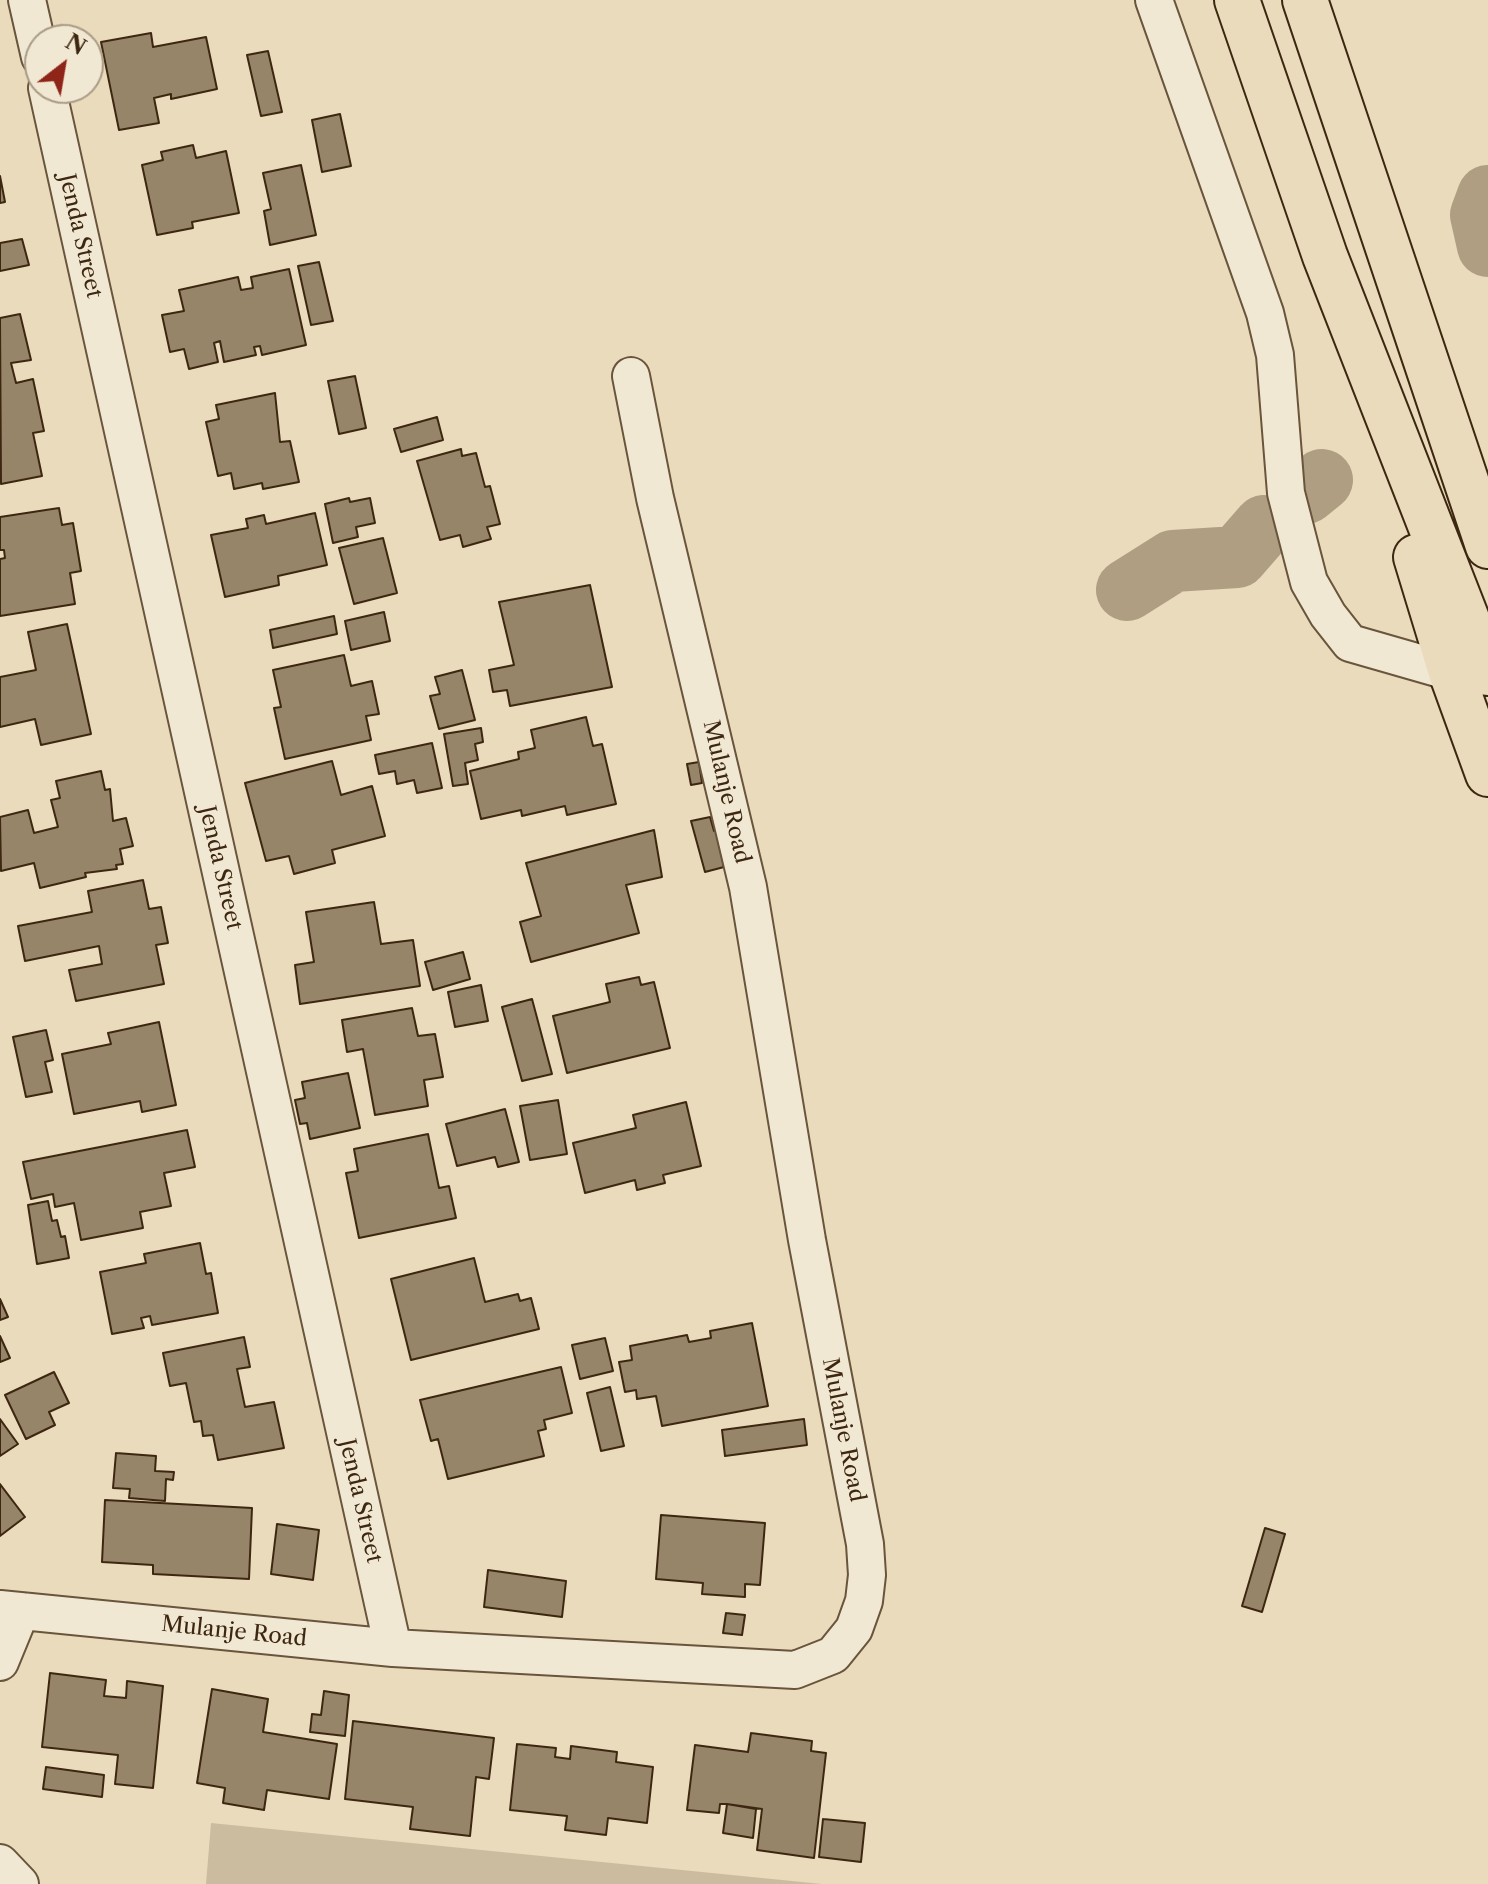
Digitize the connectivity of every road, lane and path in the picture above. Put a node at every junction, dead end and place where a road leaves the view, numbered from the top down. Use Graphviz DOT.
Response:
graph roads {
  1 [pos="27,0"];
  2 [pos="1154,0"];
  3 [pos="1237,0"];
  4 [pos="1305,0"];
  5 [pos="32,24"];
  6 [pos="51,104"];
  7 [pos="631,376"];
  8 [pos="1488,546"];
  9 [pos="1469,672"];
  10 [pos="1488,774"];
  11 [pos="11,1610"];
  12 [pos="393,1648"];
  13 [pos="0,1662"];
  14 [pos="0,1863"];
  15 [pos="20,1884"];
  1 -- 5 [label="street"];
  2 -- 9 [label="street"];
  3 -- 9 [label="main road"];
  4 -- 8 [label="main road"];
  6 -- 12 [label="street, Jenda Street"];
  7 -- 12 [label="street, Mulanje Road"];
  9 -- 10 [label="main road"];
  11 -- 12 [label="street, Mulanje Road"];
  11 -- 13 [label="street"];
  14 -- 15 [label="street"];
}
